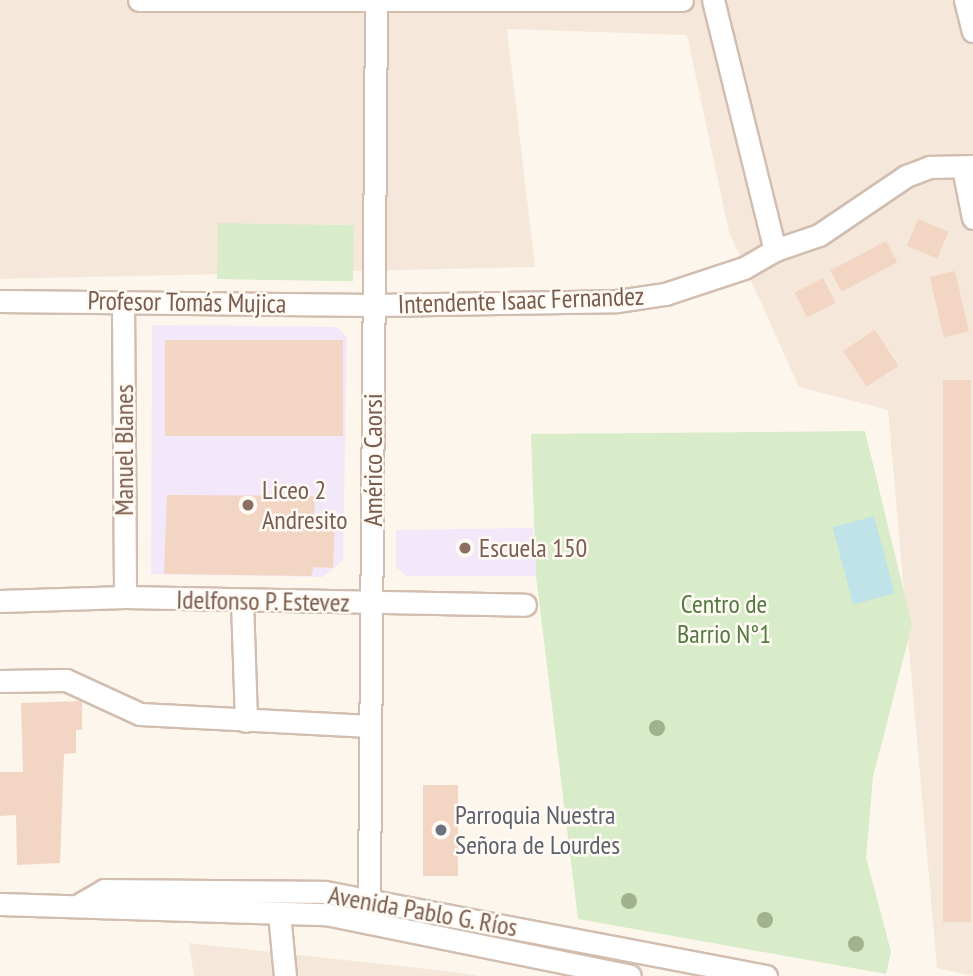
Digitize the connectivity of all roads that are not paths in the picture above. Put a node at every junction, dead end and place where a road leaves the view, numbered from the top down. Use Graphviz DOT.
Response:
graph roads {
  1 [pos="139,0"];
  2 [pos="682,0"];
  3 [pos="713,0"];
  4 [pos="965,0"];
  5 [pos="376,1"];
  6 [pos="973,31"];
  7 [pos="968,167"];
  8 [pos="973,218"];
  9 [pos="775,250"];
  10 [pos="0,301"];
  11 [pos="123,302"];
  12 [pos="374,305"];
  13 [pos="125,597"];
  14 [pos="0,601"];
  15 [pos="242,601"];
  16 [pos="372,604"];
  17 [pos="525,605"];
  18 [pos="0,681"];
  19 [pos="246,721"];
  20 [pos="370,726"];
  21 [pos="369,897"];
  22 [pos="0,904"];
  23 [pos="80,904"];
  24 [pos="279,913"];
  25 [pos="364,920"];
  26 [pos="568,937"];
  27 [pos="561,970"];
  28 [pos="285,976"];
  29 [pos="630,976"];
  30 [pos="766,976"];
  1 -- 5 [label="street"];
  2 -- 5 [label="street"];
  3 -- 9 [label="street"];
  4 -- 6 [label="street"];
  5 -- 12 [label="street, Américo Caorsi"];
  7 -- 8 [label="street"];
  7 -- 9 [label="street, Intendente Isaac Fernandez"];
  9 -- 12 [label="street, Intendente Isaac Fernandez"];
  10 -- 11 [label="street, Profesor Tomás Mujica"];
  11 -- 12 [label="street, Profesor Tomás Mujica"];
  11 -- 13 [label="street, Manuel Blanes"];
  12 -- 16 [label="street, Américo Caorsi"];
  13 -- 14 [label="street, Idelfonso P. Estevez"];
  13 -- 15 [label="street, Idelfonso P. Estevez"];
  15 -- 16 [label="street, Idelfonso P. Estevez"];
  15 -- 19 [label="street"];
  16 -- 17 [label="street, Idelfonso P. Estevez"];
  16 -- 20 [label="street, Américo Caorsi"];
  18 -- 19 [label="street"];
  19 -- 20 [label="street"];
  20 -- 21 [label="street, Américo Caorsi"];
  21 -- 23 [label="street, Avenida Pablo G. Ríos"];
  21 -- 25 [label="street, Américo Caorsi"];
  21 -- 26 [label="street, Avenida Pablo G. Ríos"];
  22 -- 23 [label="street, Avenida Pablo G. Ríos"];
  23 -- 24 [label="street, Avenida Pablo G. Ríos"];
  24 -- 25 [label="street, Avenida Pablo G. Ríos"];
  24 -- 28 [label="street"];
  25 -- 27 [label="street, Avenida Pablo G. Ríos"];
  26 -- 27 [label="street"];
  26 -- 30 [label="street, Avenida Pablo G. Ríos"];
  27 -- 29 [label="street, Avenida Pablo G. Ríos"];
}
